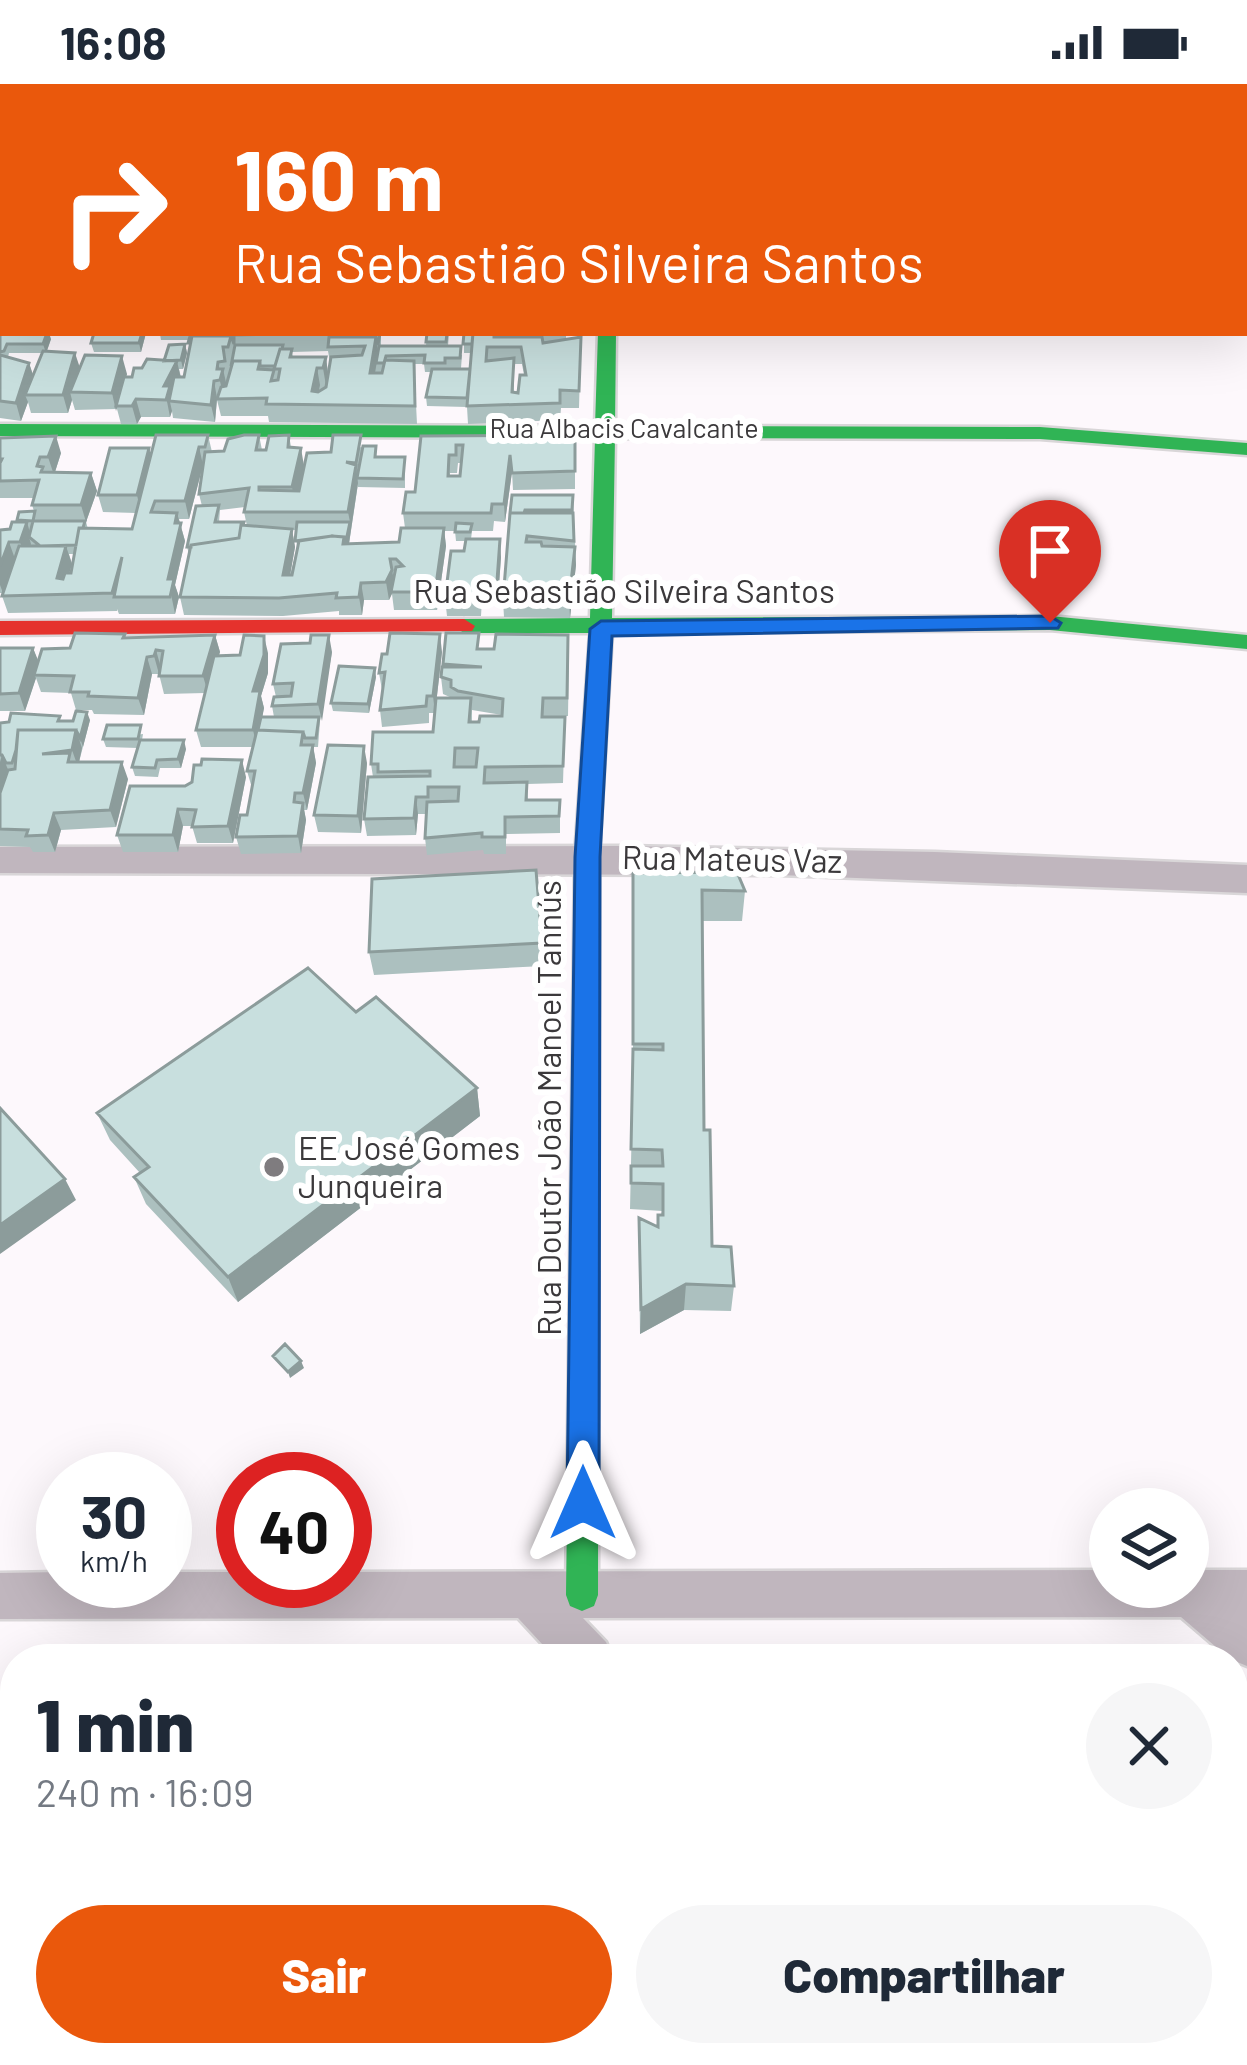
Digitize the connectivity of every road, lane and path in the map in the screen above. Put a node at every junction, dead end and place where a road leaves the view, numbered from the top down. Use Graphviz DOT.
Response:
graph roads {
  1 [pos="607,336"];
  2 [pos="603,428"];
  3 [pos="0,430"];
  4 [pos="1247,448"];
  5 [pos="0,628"];
  6 [pos="601,629"];
  7 [pos="1247,642"];
  8 [pos="587,857"];
  9 [pos="0,860"];
  10 [pos="1247,879"];
  11 [pos="1089,1593"];
  12 [pos="1209,1593"];
  13 [pos="1247,1593"];
  14 [pos="528,1594"];
  15 [pos="582,1595"];
  16 [pos="0,1596"];
  17 [pos="1207,1608"];
  18 [pos="1247,1642"];
  19 [pos="575,1644"];
  1 -- 2 [label="street, Rua Doutor João Manoel Tannús"];
  2 -- 3 [label="street, Rua Albacis Cavalcante"];
  2 -- 4 [label="street, Rua Albacis Cavalcante"];
  2 -- 6 [label="street, Rua Doutor João Manoel Tannús"];
  5 -- 6 [label="street, Rua Sebastião Silveira Santos"];
  6 -- 7 [label="street, Rua Sebastião Silveira Santos"];
  6 -- 8 [label="street, Rua Doutor João Manoel Tannús"];
  8 -- 9 [label="street, Rua Mateus Vaz"];
  8 -- 10 [label="street, Rua Mateus Vaz"];
  8 -- 15 [label="street, Rua Doutor João Manoel Tannús"];
  11 -- 15 [label="street"];
  12 -- 13 [label="street"];
  14 -- 15 [label="street"];
  14 -- 16 [label="street"];
  14 -- 19 [label="street"];
  17 -- 18 [label="street"];
}
